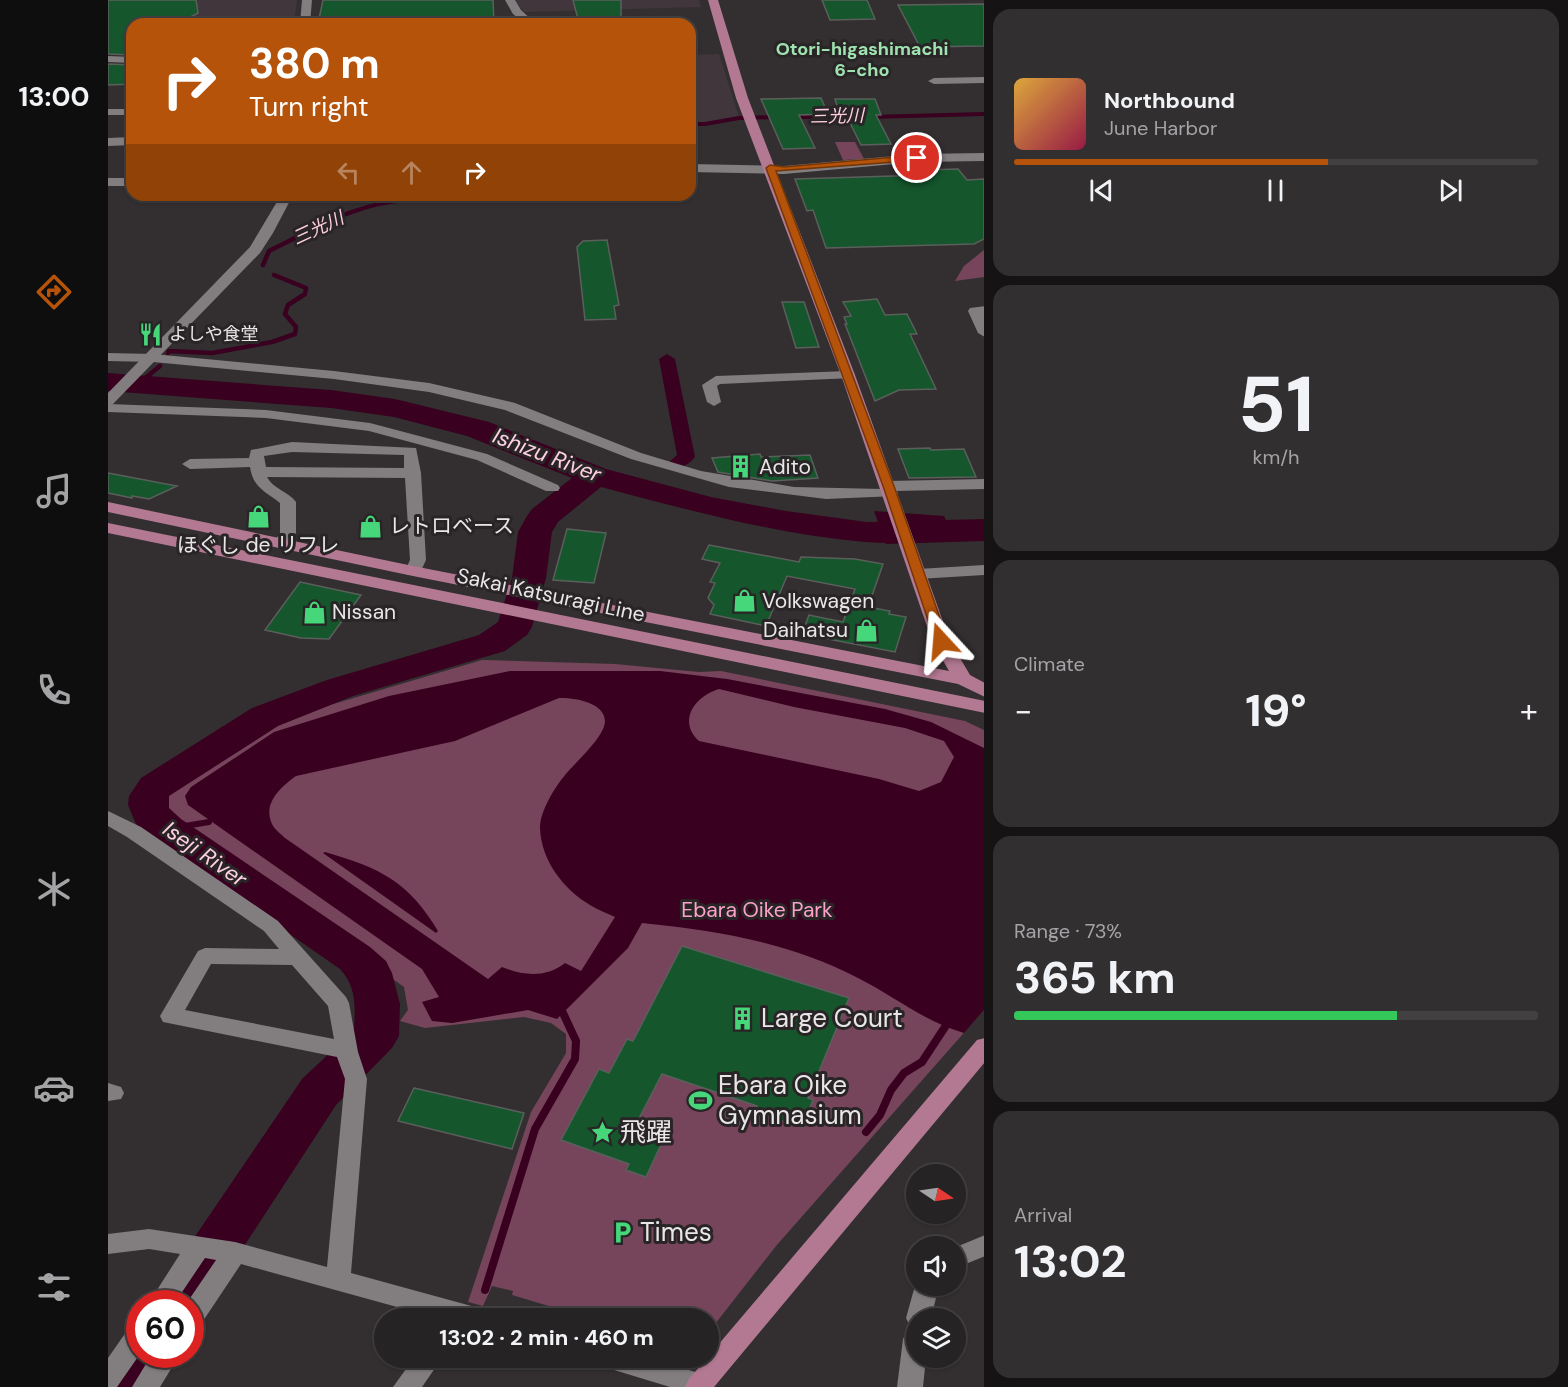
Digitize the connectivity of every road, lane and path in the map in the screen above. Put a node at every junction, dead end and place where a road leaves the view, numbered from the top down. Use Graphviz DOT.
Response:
graph roads {
  1 [pos="307,0"];
  2 [pos="510,0"];
  3 [pos="713,0"];
  4 [pos="306,18"];
  5 [pos="524,18"];
  6 [pos="108,59"];
  7 [pos="126,60"];
  8 [pos="984,80"];
  9 [pos="934,81"];
  10 [pos="108,112"];
  11 [pos="126,112"];
  12 [pos="108,123"];
  13 [pos="126,123"];
  14 [pos="126,141"];
  15 [pos="108,142"];
  16 [pos="984,157"];
  17 [pos="696,168"];
  18 [pos="770,168"];
  19 [pos="108,182"];
  20 [pos="126,182"];
  21 [pos="284,201"];
  22 [pos="984,310"];
  23 [pos="984,333"];
  24 [pos="108,357"];
  25 [pos="149,360"];
  26 [pos="402,370"];
  27 [pos="332,373"];
  28 [pos="848,375"];
  29 [pos="108,401"];
  30 [pos="714,402"];
  31 [pos="108,408"];
  32 [pos="190,464"];
  33 [pos="258,467"];
  34 [pos="413,473"];
  35 [pos="984,484"];
  36 [pos="552,488"];
  37 [pos="891,494"];
  38 [pos="108,507"];
  39 [pos="108,528"];
  40 [pos="281,543"];
  41 [pos="984,570"];
  42 [pos="413,571"];
  43 [pos="918,574"];
  44 [pos="963,679"];
  45 [pos="984,683"];
  46 [pos="984,691"];
  47 [pos="984,707"];
  48 [pos="108,818"];
  49 [pos="298,957"];
  50 [pos="984,1046"];
  51 [pos="347,1050"];
  52 [pos="108,1244"];
  53 [pos="984,1245"];
  54 [pos="217,1249"];
  55 [pos="966,1253"];
  56 [pos="338,1279"];
  57 [pos="175,1290"];
  58 [pos="201,1290"];
  59 [pos="435,1308"];
  60 [pos="126,1353"];
  61 [pos="158,1368"];
  62 [pos="421,1368"];
  63 [pos="643,1368"];
  64 [pos="912,1368"];
  65 [pos="108,1379"];
  66 [pos="699,1385"];
  67 [pos="145,1387"];
  68 [pos="406,1387"];
  69 [pos="910,1387"];
  1 -- 4 [label="street"];
  2 -- 5 [label="street"];
  3 -- 18 [label="main road"];
  6 -- 7 [label="street"];
  8 -- 9 [label="street"];
  10 -- 11 [label="street"];
  12 -- 13 [label="street"];
  14 -- 15 [label="street"];
  16 -- 18 [label="street"];
  17 -- 18 [label="street"];
  18 -- 28 [label="main road"];
  19 -- 20 [label="street"];
  21 -- 25 [label="street"];
  22 -- 23 [label="street"];
  24 -- 25 [label="street"];
  25 -- 27 [label="street"];
  25 -- 29 [label="street"];
  26 -- 27 [label="street"];
  27 -- 37 [label="street"];
  28 -- 30 [label="street"];
  28 -- 37 [label="main road"];
  31 -- 36 [label="street"];
  32 -- 33 [label="street"];
  33 -- 34 [label="street"];
  33 -- 34 [label="street"];
  33 -- 40 [label="street"];
  34 -- 42 [label="street"];
  35 -- 37 [label="street"];
  37 -- 43 [label="main road"];
  38 -- 40 [label="main road, Sakai Katsuragi Line"];
  39 -- 47 [label="main road, Sakai Katsuragi Line"];
  40 -- 42 [label="main road, Sakai Katsuragi Line"];
  41 -- 43 [label="street"];
  42 -- 44 [label="main road, Sakai Katsuragi Line"];
  43 -- 44 [label="main road"];
  44 -- 45 [label="street"];
  44 -- 46 [label="main road"];
  48 -- 49 [label="street"];
  49 -- 51 [label="street"];
  49 -- 51 [label="street"];
  50 -- 66 [label="main road"];
  51 -- 56 [label="street"];
  52 -- 54 [label="street"];
  53 -- 55 [label="street"];
  54 -- 56 [label="street"];
  54 -- 57 [label="street"];
  54 -- 58 [label="street"];
  56 -- 59 [label="street"];
  60 -- 65 [label="street"];
  61 -- 67 [label="street"];
  62 -- 68 [label="street"];
  63 -- 66 [label="street"];
  64 -- 69 [label="street"];
}
